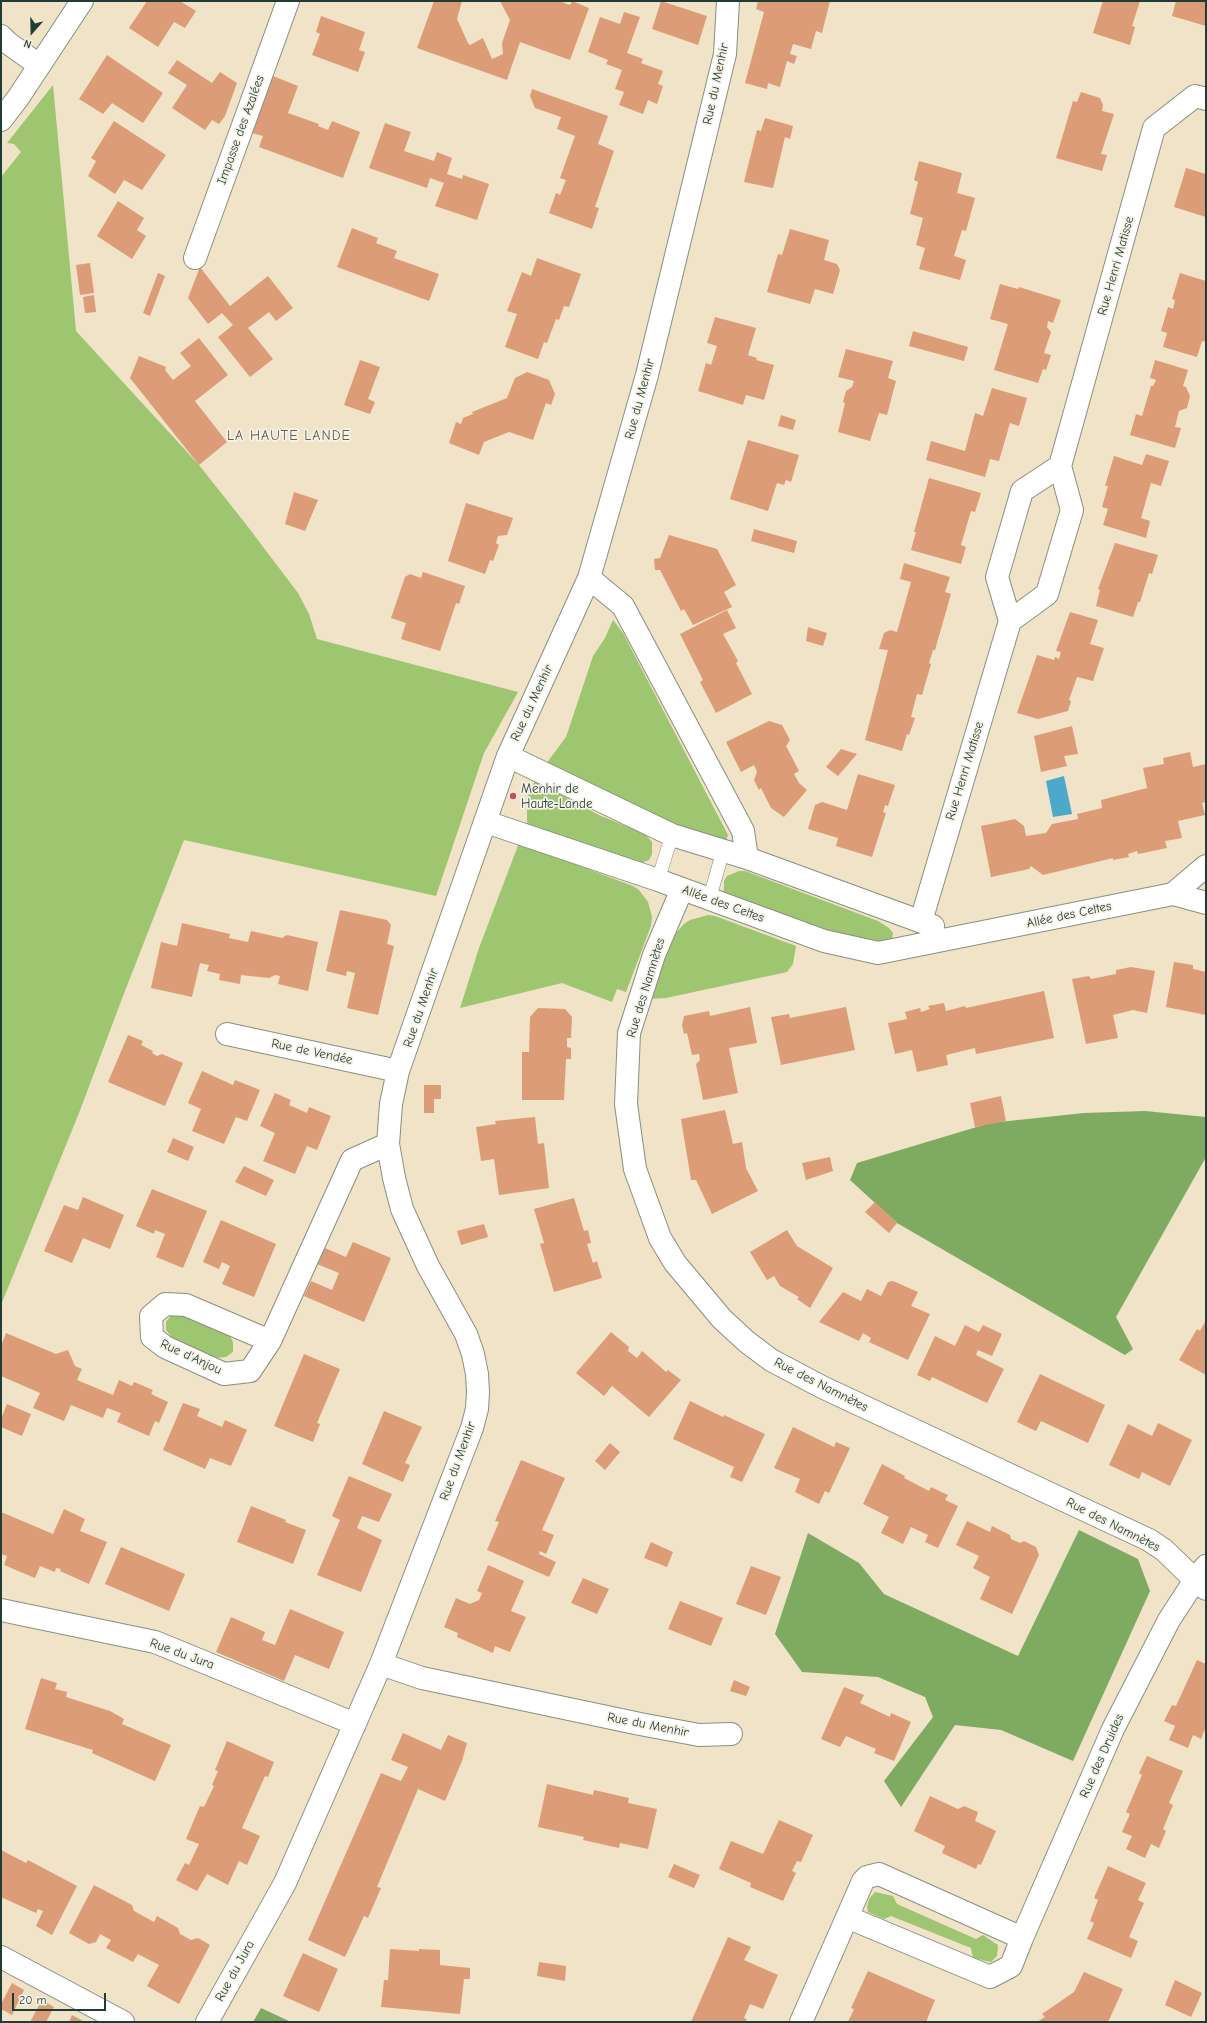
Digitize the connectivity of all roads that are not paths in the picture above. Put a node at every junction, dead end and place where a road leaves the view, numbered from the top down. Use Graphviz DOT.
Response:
graph roads {
  1 [pos="82,1"];
  2 [pos="288,1"];
  3 [pos="728,1"];
  4 [pos="1,36"];
  5 [pos="39,65"];
  6 [pos="1206,99"];
  7 [pos="1,120"];
  8 [pos="195,258"];
  9 [pos="1060,466"];
  10 [pos="589,578"];
  11 [pos="1010,620"];
  12 [pos="508,756"];
  13 [pos="486,822"];
  14 [pos="672,835"];
  15 [pos="723,850"];
  16 [pos="747,858"];
  17 [pos="1206,866"];
  18 [pos="658,880"];
  19 [pos="682,890"];
  20 [pos="1173,894"];
  21 [pos="709,900"];
  22 [pos="1206,903"];
  23 [pos="921,921"];
  24 [pos="965,937"];
  25 [pos="227,1034"];
  26 [pos="398,1071"];
  27 [pos="388,1144"];
  28 [pos="270,1340"];
  29 [pos="1202,1578"];
  30 [pos="1,1610"];
  31 [pos="381,1664"];
  32 [pos="355,1724"];
  33 [pos="731,1734"];
  34 [pos="847,1917"];
  35 [pos="1022,1938"];
  36 [pos="1,1957"];
  37 [pos="123,2022"];
  38 [pos="207,2022"];
  39 [pos="801,2022"];
  1 -- 5 [label="street"];
  2 -- 8 [label="street, Impasse des Azalées"];
  3 -- 10 [label="street, Rue du Menhir"];
  4 -- 5 [label="street"];
  5 -- 7 [label="street"];
  6 -- 9 [label="street, Rue Henri Matisse"];
  9 -- 11 [label="street"];
  9 -- 11 [label="street"];
  10 -- 12 [label="street, Rue du Menhir"];
  10 -- 16 [label="street"];
  11 -- 23 [label="street, Rue Henri Matisse"];
  12 -- 13 [label="street, Rue du Menhir"];
  12 -- 14 [label="street"];
  13 -- 18 [label="street, Allée des Celtes"];
  13 -- 26 [label="street, Rue du Menhir"];
  14 -- 15 [label="street"];
  14 -- 18 [label="lane"];
  15 -- 16 [label="street"];
  15 -- 21 [label="lane"];
  16 -- 23 [label="street"];
  17 -- 20 [label="street, Allée des Celtes"];
  18 -- 19 [label="street, Allée des Celtes"];
  19 -- 21 [label="street, Allée des Celtes"];
  19 -- 29 [label="street, Rue des Namnètes"];
  20 -- 22 [label="street, Allée des Celtes"];
  20 -- 24 [label="street, Allée des Celtes"];
  21 -- 24 [label="street, Allée des Celtes"];
  23 -- 24 [label="street"];
  25 -- 26 [label="street, Rue de Vendée"];
  26 -- 27 [label="street, Rue du Menhir"];
  27 -- 28 [label="street, Rue d'Anjou"];
  27 -- 31 [label="street, Rue du Menhir"];
  28 -- 28 [label="street, Rue d'Anjou"];
  29 -- 35 [label="street, Rue des Druides"];
  30 -- 32 [label="street, Rue du Jura"];
  31 -- 32 [label="street, Rue du Jura"];
  31 -- 33 [label="street, Rue du Menhir"];
  32 -- 38 [label="street, Rue du Jura"];
  34 -- 35 [label="street, Rue des Druides"];
  34 -- 35 [label="street"];
  34 -- 39 [label="street"];
  36 -- 37 [label="street"];
}
